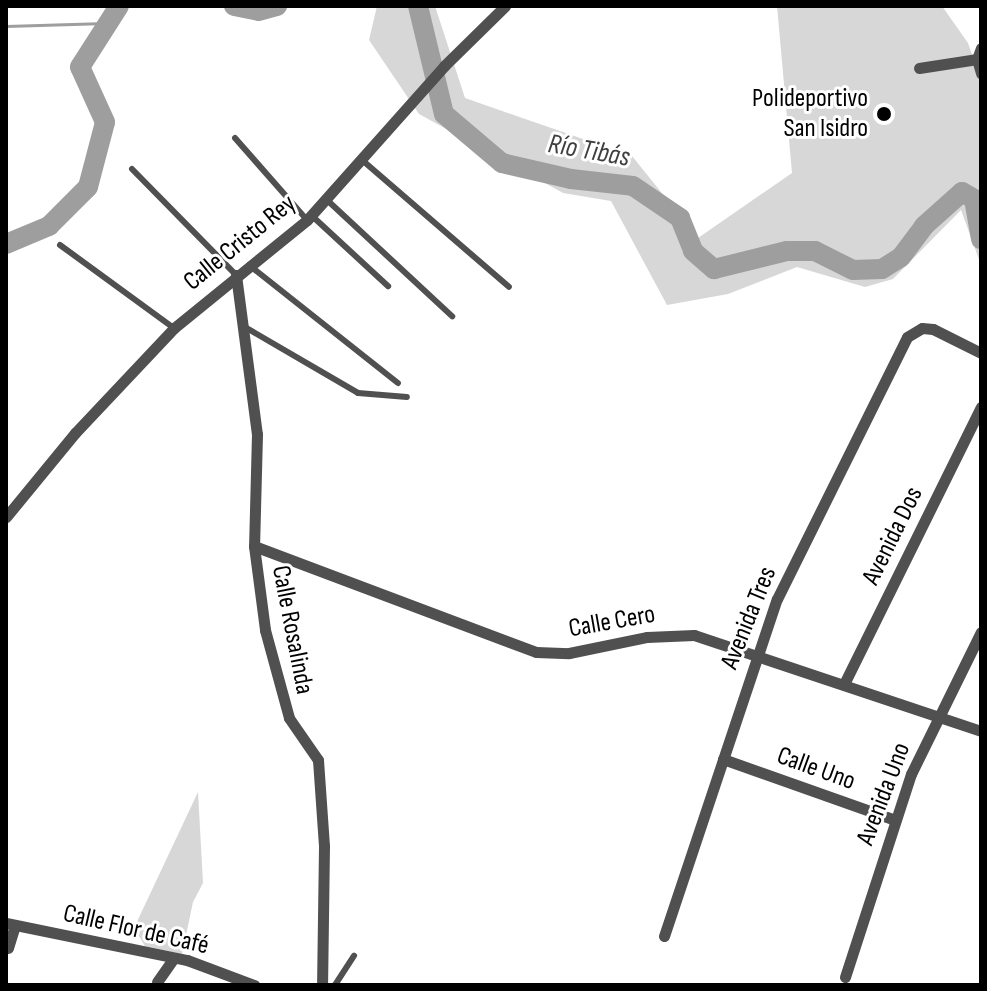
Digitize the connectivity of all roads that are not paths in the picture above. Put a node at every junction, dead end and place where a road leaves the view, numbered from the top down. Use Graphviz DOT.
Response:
graph roads {
  1 [pos="505,6"];
  2 [pos="979,54"];
  3 [pos="919,68"];
  4 [pos="981,73"];
  5 [pos="235,138"];
  6 [pos="362,160"];
  7 [pos="132,169"];
  8 [pos="327,200"];
  9 [pos="309,218"];
  10 [pos="60,245"];
  11 [pos="249,265"];
  12 [pos="236,275"];
  13 [pos="388,286"];
  14 [pos="509,287"];
  15 [pos="452,316"];
  16 [pos="240,324"];
  17 [pos="174,328"];
  18 [pos="981,353"];
  19 [pos="398,383"];
  20 [pos="407,397"];
  21 [pos="981,407"];
  22 [pos="6,517"];
  23 [pos="254,546"];
  24 [pos="981,632"];
  25 [pos="755,654"];
  26 [pos="844,684"];
  27 [pos="939,717"];
  28 [pos="981,731"];
  29 [pos="723,759"];
  30 [pos="895,820"];
  31 [pos="10,924"];
  32 [pos="664,936"];
  33 [pos="8,948"];
  34 [pos="354,956"];
  35 [pos="174,958"];
  36 [pos="845,977"];
  37 [pos="157,982"];
  38 [pos="254,985"];
  39 [pos="322,985"];
  40 [pos="335,985"];
  1 -- 6 [label="street, Calle Cristo Rey"];
  2 -- 3 [label="street"];
  2 -- 4 [label="street"];
  5 -- 9 [label="lane"];
  6 -- 8 [label="street, Calle Cristo Rey"];
  6 -- 14 [label="lane"];
  7 -- 12 [label="lane"];
  8 -- 9 [label="street, Calle Cristo Rey"];
  8 -- 15 [label="lane"];
  9 -- 11 [label="street, Calle Cristo Rey"];
  9 -- 13 [label="lane"];
  10 -- 17 [label="lane"];
  11 -- 12 [label="street, Calle Cristo Rey"];
  11 -- 19 [label="lane"];
  12 -- 16 [label="street, Calle Rosalinda"];
  12 -- 17 [label="street, Calle Cristo Rey"];
  16 -- 20 [label="lane"];
  16 -- 23 [label="street, Calle Rosalinda"];
  17 -- 22 [label="street, Calle Cristo Rey"];
  18 -- 25 [label="street, Avenida Tres"];
  21 -- 26 [label="street, Avenida Dos"];
  23 -- 25 [label="street, Calle Cero"];
  23 -- 39 [label="street, Calle Rosalinda"];
  24 -- 27 [label="street, Avenida Uno"];
  25 -- 26 [label="street, Calle Cero"];
  25 -- 29 [label="street, Avenida Tres"];
  26 -- 27 [label="street, Calle Cero"];
  27 -- 28 [label="street, Calle Cero"];
  27 -- 30 [label="street, Avenida Uno"];
  29 -- 30 [label="street, Calle Uno"];
  29 -- 32 [label="street, Avenida Tres"];
  30 -- 36 [label="street, Avenida Uno"];
  31 -- 33 [label="street"];
  31 -- 35 [label="street, Calle Flor de Café"];
  34 -- 40 [label="lane"];
  35 -- 37 [label="street"];
  35 -- 38 [label="street, Calle Flor de Café"];
}
